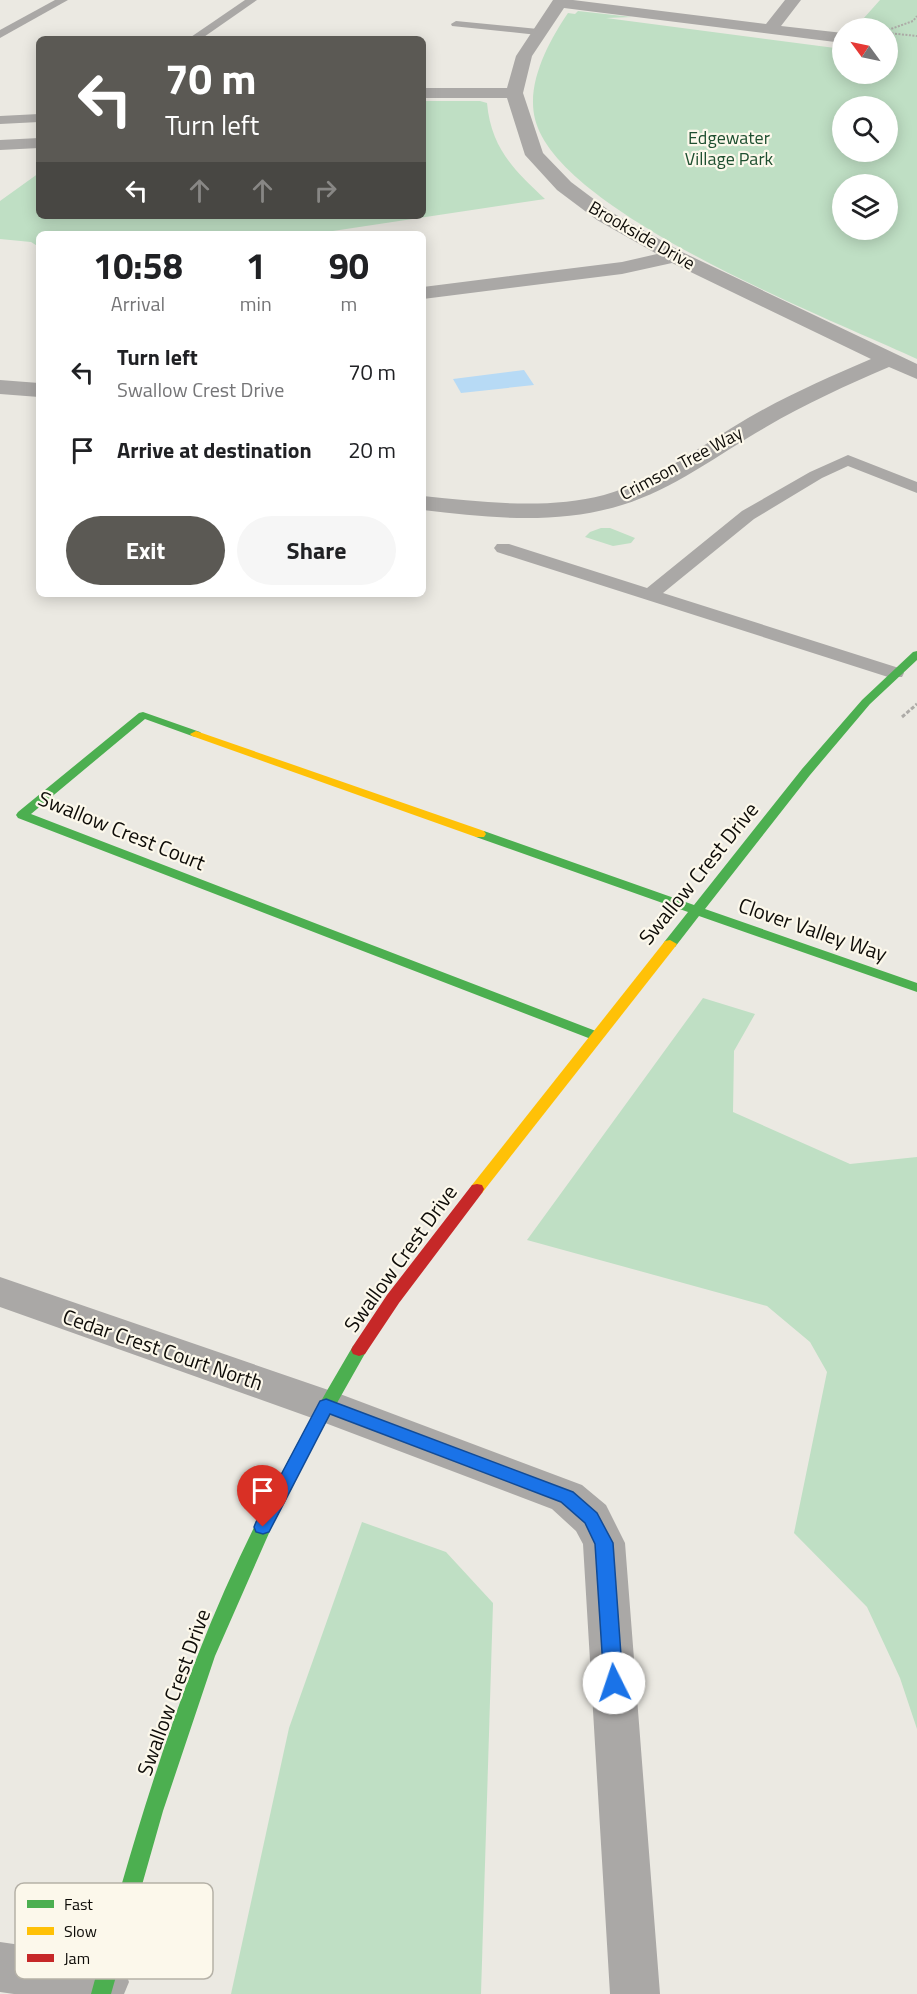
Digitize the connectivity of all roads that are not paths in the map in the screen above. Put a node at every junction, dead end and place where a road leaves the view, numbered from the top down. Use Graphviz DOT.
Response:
graph roads {
  1 [pos="63,0"];
  2 [pos="252,0"];
  3 [pos="793,0"];
  4 [pos="560,2"];
  5 [pos="456,24"];
  6 [pos="770,29"];
  7 [pos="538,32"];
  8 [pos="0,35"];
  9 [pos="198,36"];
  10 [pos="832,37"];
  11 [pos="426,93"];
  12 [pos="514,93"];
  13 [pos="36,118"];
  14 [pos="0,120"];
  15 [pos="36,143"];
  16 [pos="0,145"];
  17 [pos="675,256"];
  18 [pos="426,293"];
  19 [pos="889,359"];
  20 [pos="917,372"];
  21 [pos="0,387"];
  22 [pos="36,390"];
  23 [pos="917,488"];
  24 [pos="426,503"];
  25 [pos="503,548"];
  26 [pos="650,595"];
  27 [pos="917,654"];
  28 [pos="895,673"];
  29 [pos="696,910"];
  30 [pos="917,988"];
  31 [pos="596,1036"];
  32 [pos="0,1292"];
  33 [pos="326,1406"];
  34 [pos="131,1883"];
  35 [pos="0,1967"];
  36 [pos="15,1970"];
  37 [pos="58,1979"];
  38 [pos="102,1988"];
  39 [pos="635,1994"];
  1 -- 8 [label="lane"];
  2 -- 9 [label="lane"];
  3 -- 6 [label="street"];
  4 -- 6 [label="street"];
  4 -- 7 [label="street"];
  5 -- 7 [label="lane"];
  6 -- 10 [label="street"];
  7 -- 12 [label="street"];
  11 -- 12 [label="street"];
  12 -- 17 [label="street, Brookside Drive"];
  13 -- 14 [label="lane"];
  15 -- 16 [label="street"];
  17 -- 18 [label="street"];
  17 -- 19 [label="street, Brookside Drive"];
  19 -- 20 [label="street, Brookside Drive"];
  19 -- 24 [label="street, Crimson Tree Way"];
  21 -- 22 [label="street"];
  23 -- 26 [label="lane"];
  25 -- 26 [label="lane"];
  26 -- 28 [label="lane"];
  27 -- 28 [label="street, Swallow Crest Drive"];
  28 -- 29 [label="street, Swallow Crest Drive"];
  29 -- 30 [label="street, Clover Valley Way"];
  29 -- 31 [label="street, Swallow Crest Drive"];
  29 -- 31 [label="street, Swallow Crest Court"];
  31 -- 33 [label="street, Swallow Crest Drive"];
  32 -- 33 [label="street, Cedar Crest Court North"];
  33 -- 34 [label="street, Swallow Crest Drive"];
  33 -- 39 [label="street, Cedar Crest Court North"];
  35 -- 36 [label="street"];
  37 -- 38 [label="street"];
}
